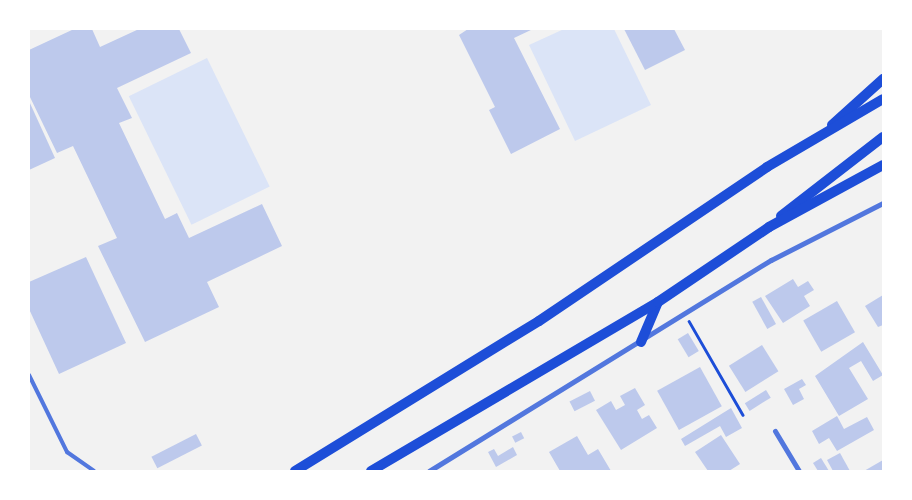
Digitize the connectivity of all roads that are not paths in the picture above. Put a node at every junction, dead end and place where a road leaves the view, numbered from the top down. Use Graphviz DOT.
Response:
graph roads {
  1 [pos="883,79"];
  2 [pos="883,99"];
  3 [pos="825,132"];
  4 [pos="883,137"];
  5 [pos="883,165"];
  6 [pos="883,204"];
  7 [pos="769,227"];
  8 [pos="658,302"];
  9 [pos="641,342"];
  10 [pos="29,375"];
  11 [pos="775,431"];
  12 [pos="94,471"];
  13 [pos="295,471"];
  14 [pos="371,471"];
  15 [pos="429,471"];
  16 [pos="799,471"];
  1 -- 3 [label="main road"];
  2 -- 3 [label="main road"];
  3 -- 13 [label="main road"];
  4 -- 7 [label="main road"];
  5 -- 7 [label="main road"];
  6 -- 9 [label="street"];
  7 -- 8 [label="main road"];
  8 -- 9 [label="main road"];
  8 -- 14 [label="main road"];
  9 -- 15 [label="street"];
  10 -- 12 [label="lane"];
  11 -- 16 [label="street"];
}
